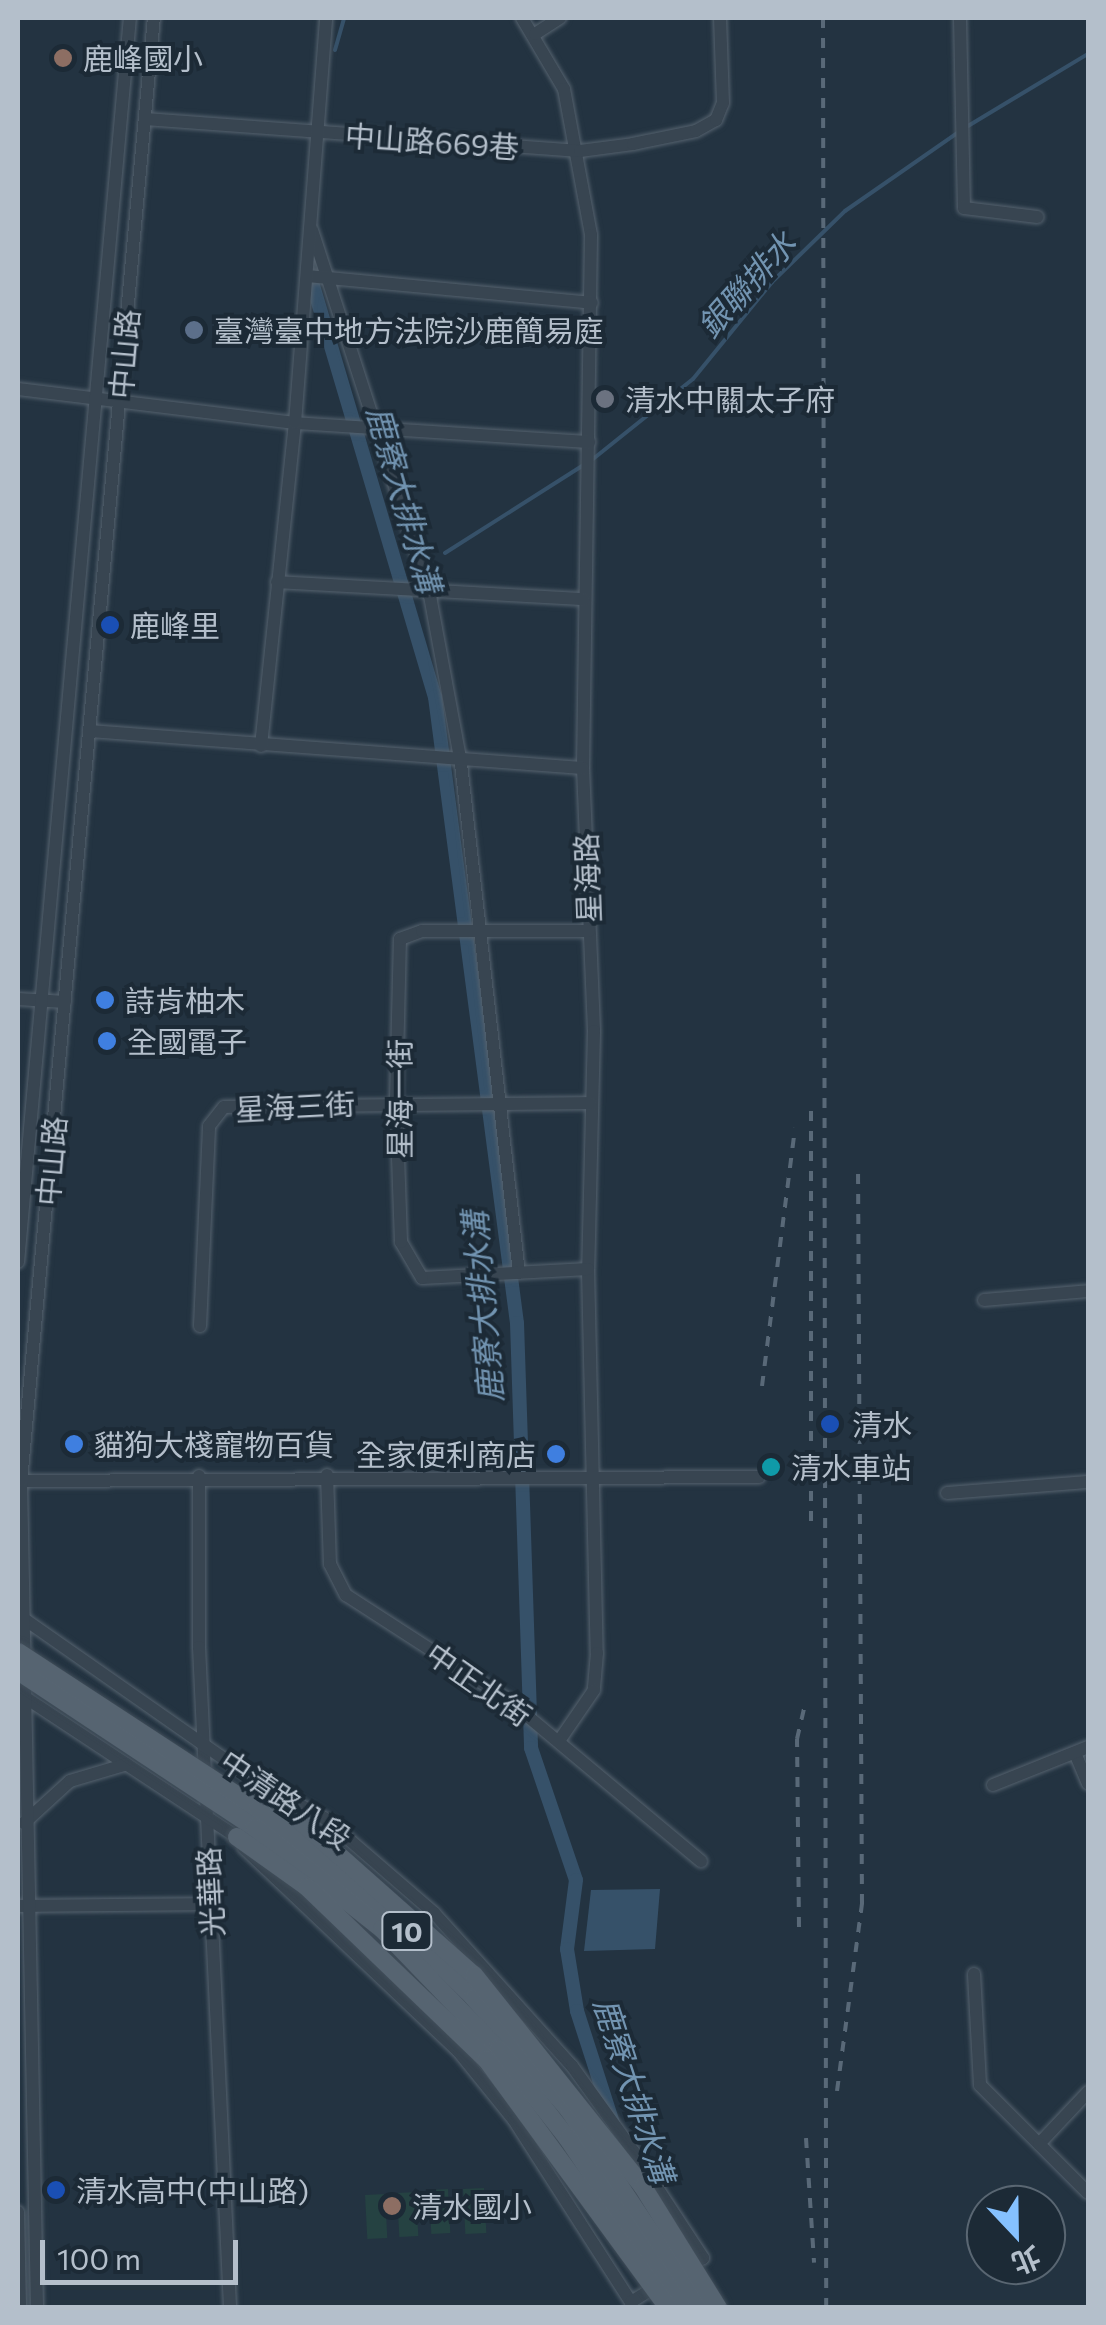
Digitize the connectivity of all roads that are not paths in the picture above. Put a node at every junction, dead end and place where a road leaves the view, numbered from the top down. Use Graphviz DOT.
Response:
graph roads {
  1 [pos="130,18"];
  2 [pos="154,18"];
  3 [pos="326,18"];
  4 [pos="522,18"];
  5 [pos="560,18"];
  6 [pos="720,18"];
  7 [pos="960,18"];
  8 [pos="535,34"];
  9 [pos="145,119"];
  10 [pos="314,133"];
  11 [pos="580,151"];
  12 [pos="1037,217"];
  13 [pos="312,230"];
  14 [pos="328,275"];
  15 [pos="308,276"];
  16 [pos="592,303"];
  17 [pos="18,389"];
  18 [pos="96,399"];
  19 [pos="119,402"];
  20 [pos="295,422"];
  21 [pos="378,426"];
  22 [pos="589,442"];
  23 [pos="277,582"];
  24 [pos="430,596"];
  25 [pos="584,599"];
  26 [pos="90,731"];
  27 [pos="261,746"];
  28 [pos="461,764"];
  29 [pos="583,768"];
  30 [pos="589,931"];
  31 [pos="479,935"];
  32 [pos="18,999"];
  33 [pos="65,1002"];
  34 [pos="41,1003"];
  35 [pos="497,1100"];
  36 [pos="396,1101"];
  37 [pos="590,1103"];
  38 [pos="18,1262"];
  39 [pos="588,1270"];
  40 [pos="518,1273"];
  41 [pos="1088,1292"];
  42 [pos="984,1300"];
  43 [pos="200,1326"];
  44 [pos="327,1475"];
  45 [pos="198,1476"];
  46 [pos="596,1476"];
  47 [pos="759,1477"];
  48 [pos="19,1481"];
  49 [pos="1088,1482"];
  50 [pos="947,1493"];
  51 [pos="21,1617"];
  52 [pos="18,1652"];
  53 [pos="18,1671"];
  54 [pos="20,1694"];
  55 [pos="559,1741"];
  56 [pos="205,1745"];
  57 [pos="1088,1746"];
  58 [pos="1074,1752"];
  59 [pos="127,1764"];
  60 [pos="254,1780"];
  61 [pos="1088,1784"];
  62 [pos="993,1785"];
  63 [pos="206,1819"];
  64 [pos="24,1823"];
  65 [pos="236,1836"];
  66 [pos="701,1861"];
  67 [pos="212,1904"];
  68 [pos="22,1907"];
  69 [pos="974,1974"];
  70 [pos="1088,2092"];
  71 [pos="1039,2144"];
  72 [pos="1088,2193"];
  73 [pos="18,2212"];
  74 [pos="20,2308"];
  75 [pos="37,2308"];
  76 [pos="230,2308"];
  77 [pos="668,2308"];
  78 [pos="682,2308"];
  79 [pos="701,2308"];
  80 [pos="718,2308"];
  1 -- 18 [label="street, 中山路"];
  2 -- 9 [label="street, 中山路"];
  3 -- 10 [label="street"];
  4 -- 8 [label="street, 星海路"];
  5 -- 8 [label="street"];
  6 -- 11 [label="street, 中山路669巷"];
  7 -- 12 [label="street"];
  8 -- 11 [label="street, 星海路"];
  9 -- 10 [label="street, 中山路669巷"];
  9 -- 19 [label="street, 中山路"];
  10 -- 11 [label="street, 中山路669巷"];
  10 -- 13 [label="street"];
  11 -- 16 [label="street, 星海路"];
  13 -- 14 [label="street"];
  13 -- 15 [label="street"];
  14 -- 15 [label="street"];
  14 -- 16 [label="street"];
  14 -- 21 [label="street"];
  15 -- 20 [label="street"];
  16 -- 22 [label="street, 星海路"];
  17 -- 18 [label="street"];
  18 -- 19 [label="street"];
  18 -- 34 [label="street, 中山路"];
  19 -- 20 [label="street"];
  19 -- 26 [label="street, 中山路"];
  20 -- 21 [label="street"];
  20 -- 23 [label="street"];
  21 -- 22 [label="street"];
  21 -- 24 [label="street"];
  22 -- 25 [label="street, 星海路"];
  23 -- 24 [label="street"];
  23 -- 27 [label="street"];
  24 -- 25 [label="street"];
  24 -- 28 [label="street"];
  25 -- 29 [label="street, 星海路"];
  26 -- 27 [label="street"];
  26 -- 33 [label="street, 中山路"];
  27 -- 28 [label="street"];
  28 -- 29 [label="street"];
  28 -- 31 [label="street"];
  29 -- 30 [label="street, 星海路"];
  30 -- 31 [label="street, 星海一街"];
  30 -- 37 [label="street, 星海路"];
  31 -- 35 [label="street"];
  31 -- 36 [label="street, 星海一街"];
  32 -- 34 [label="street"];
  33 -- 34 [label="street"];
  33 -- 48 [label="street, 中山路"];
  34 -- 38 [label="street, 中山路"];
  35 -- 36 [label="street, 星海三街"];
  35 -- 37 [label="street, 星海三街"];
  35 -- 40 [label="street"];
  36 -- 40 [label="street, 星海一街"];
  36 -- 43 [label="street, 星海三街"];
  37 -- 39 [label="street, 星海路"];
  39 -- 40 [label="street, 星海一街"];
  39 -- 46 [label="street, 星海路"];
  41 -- 42 [label="street"];
  44 -- 45 [label="street"];
  44 -- 46 [label="street"];
  44 -- 55 [label="street, 中正北街"];
  45 -- 48 [label="street"];
  45 -- 56 [label="street, 光華路"];
  46 -- 47 [label="street"];
  46 -- 55 [label="street, 星海路"];
  48 -- 51 [label="street, 中山路"];
  49 -- 50 [label="street"];
  51 -- 54 [label="street, 中山路"];
  51 -- 56 [label="street, 中清路八段"];
  52 -- 79 [label="main road, 10, bridge"];
  53 -- 78 [label="main road, 10, bridge"];
  54 -- 59 [label="street, 中清路八段"];
  54 -- 64 [label="street, 中山路"];
  55 -- 66 [label="street, 中正北街"];
  56 -- 60 [label="street, 中清路八段"];
  56 -- 63 [label="street, 光華路"];
  57 -- 58 [label="street"];
  58 -- 61 [label="street"];
  58 -- 62 [label="street"];
  59 -- 63 [label="street, 中清路八段"];
  59 -- 64 [label="street"];
  60 -- 65 [label="street, 中清路八段"];
  60 -- 80 [label="main road, bridge"];
  63 -- 65 [label="street, 中清路八段"];
  63 -- 67 [label="street, 光華路"];
  64 -- 68 [label="street, 中山路"];
  65 -- 77 [label="main road, bridge"];
  67 -- 68 [label="street"];
  67 -- 76 [label="street, 光華路"];
  68 -- 75 [label="street, 中山路"];
  69 -- 71 [label="street"];
  70 -- 71 [label="street"];
  71 -- 72 [label="street"];
  73 -- 74 [label="street"];
}
